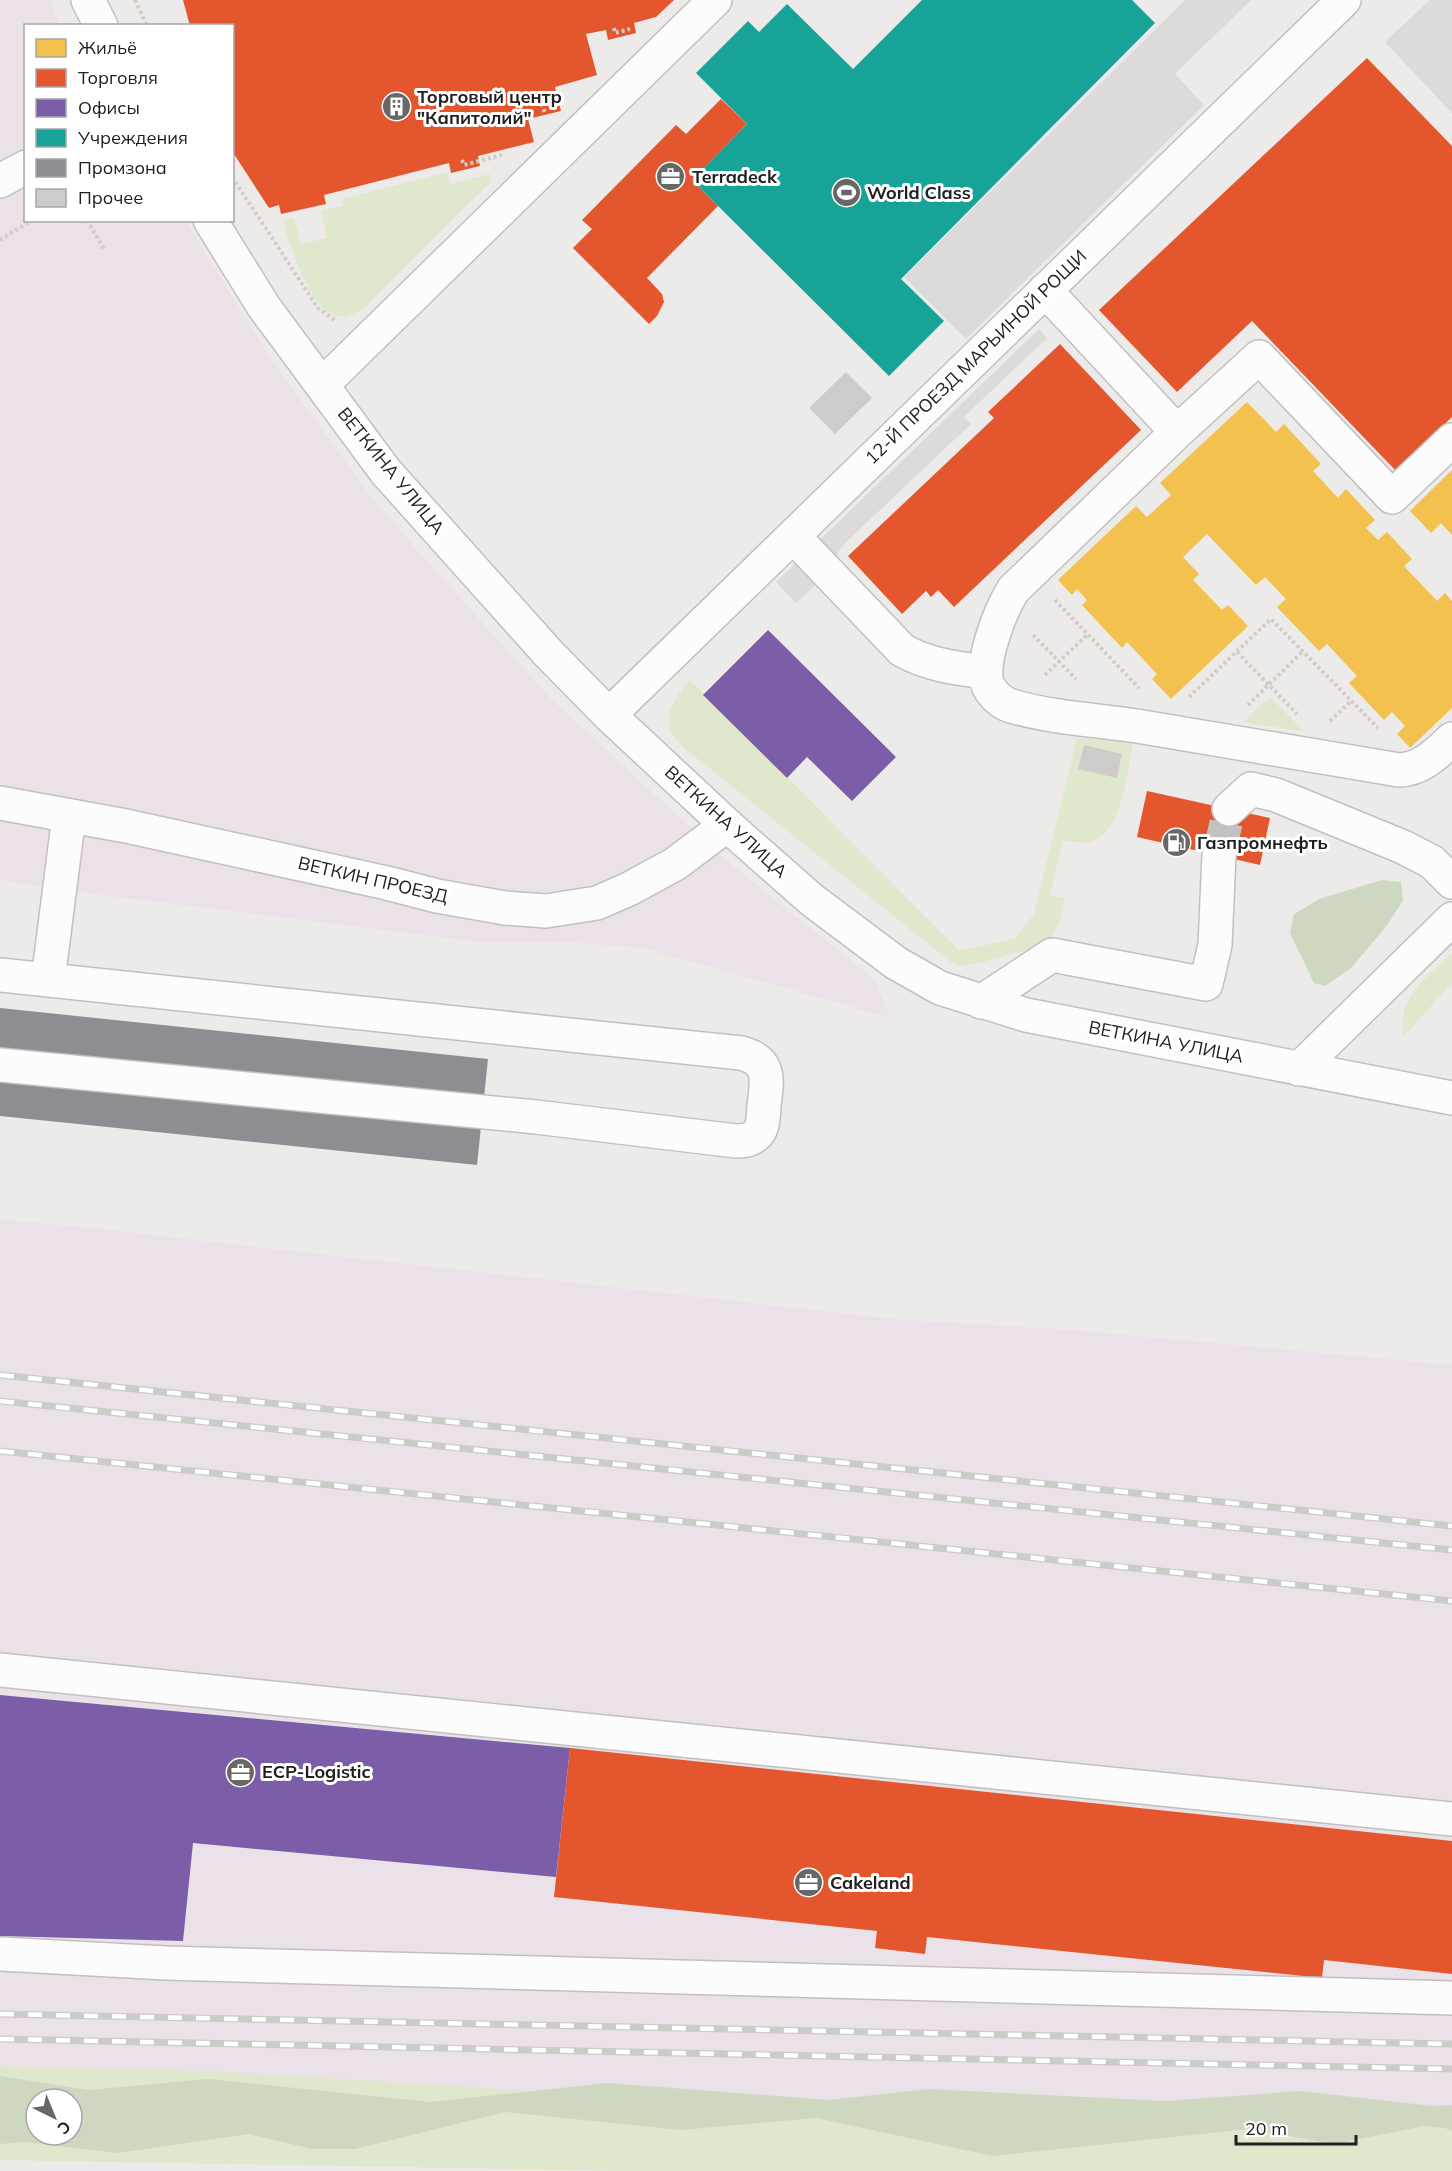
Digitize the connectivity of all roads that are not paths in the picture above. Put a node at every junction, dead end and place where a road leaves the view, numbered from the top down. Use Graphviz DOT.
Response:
graph roads {
  1 [pos="88,0"];
  2 [pos="715,0"];
  3 [pos="1344,0"];
  4 [pos="100,24"];
  5 [pos="24,168"];
  6 [pos="0,181"];
  7 [pos="211,222"];
  8 [pos="1045,290"];
  9 [pos="322,385"];
  10 [pos="1177,432"];
  11 [pos="1452,440"];
  12 [pos="794,536"];
  13 [pos="985,672"];
  14 [pos="609,715"];
  15 [pos="1452,738"];
  16 [pos="0,803"];
  17 [pos="1229,809"];
  18 [pos="69,816"];
  19 [pos="727,825"];
  20 [pos="1219,855"];
  21 [pos="1452,882"];
  22 [pos="1452,919"];
  23 [pos="0,975"];
  24 [pos="48,980"];
  25 [pos="981,1002"];
  26 [pos="0,1065"];
  27 [pos="1299,1069"];
  28 [pos="1452,1098"];
  29 [pos="0,1671"];
  30 [pos="1452,1819"];
  31 [pos="0,1954"];
  32 [pos="1452,1998"];
  1 -- 4 [label="street"];
  2 -- 9 [label="street"];
  3 -- 8 [label="street, 12-Й ПРОЕЗД МАРЬИНОЙ РОЩИ"];
  5 -- 6 [label="street"];
  7 -- 9 [label="street, ВЕТКИНА УЛИЦА"];
  8 -- 10 [label="street"];
  8 -- 12 [label="street, 12-Й ПРОЕЗД МАРЬИНОЙ РОЩИ"];
  9 -- 14 [label="street, ВЕТКИНА УЛИЦА"];
  10 -- 11 [label="street"];
  10 -- 13 [label="street"];
  12 -- 13 [label="street"];
  12 -- 14 [label="street, 12-Й ПРОЕЗД МАРЬИНОЙ РОЩИ"];
  13 -- 15 [label="street"];
  14 -- 19 [label="street, ВЕТКИНА УЛИЦА"];
  16 -- 18 [label="street, ВЕТКИН ПРОЕЗД"];
  17 -- 21 [label="street"];
  18 -- 19 [label="street, ВЕТКИН ПРОЕЗД"];
  18 -- 24 [label="street"];
  19 -- 25 [label="street, ВЕТКИНА УЛИЦА"];
  20 -- 25 [label="street"];
  22 -- 27 [label="street"];
  23 -- 24 [label="street"];
  24 -- 26 [label="street"];
  25 -- 27 [label="street, ВЕТКИНА УЛИЦА"];
  27 -- 28 [label="street, ВЕТКИНА УЛИЦА"];
  29 -- 30 [label="street"];
  31 -- 32 [label="street"];
}
